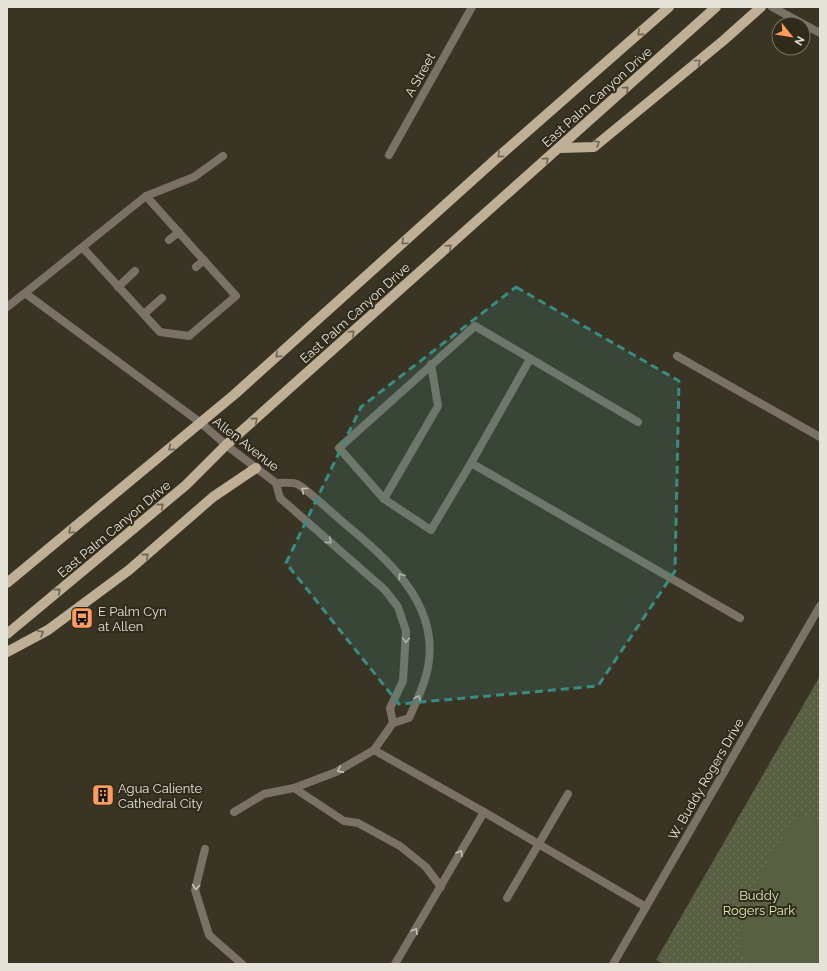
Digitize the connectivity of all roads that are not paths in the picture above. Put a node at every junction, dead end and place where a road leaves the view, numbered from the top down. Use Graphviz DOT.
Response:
graph roads {
  1 [pos="472,7"];
  2 [pos="669,7"];
  3 [pos="716,7"];
  4 [pos="761,7"];
  5 [pos="772,7"];
  6 [pos="820,33"];
  7 [pos="560,148"];
  8 [pos="389,155"];
  9 [pos="223,156"];
  10 [pos="146,196"];
  11 [pos="179,232"];
  12 [pos="169,240"];
  13 [pos="83,248"];
  14 [pos="204,260"];
  15 [pos="196,267"];
  16 [pos="135,271"];
  17 [pos="118,286"];
  18 [pos="25,293"];
  19 [pos="162,298"];
  20 [pos="7,307"];
  21 [pos="144,314"];
  22 [pos="677,356"];
  23 [pos="530,359"];
  24 [pos="430,364"];
  25 [pos="638,422"];
  26 [pos="201,423"];
  27 [pos="820,438"];
  28 [pos="226,445"];
  29 [pos="471,463"];
  30 [pos="256,468"];
  31 [pos="276,483"];
  32 [pos="384,499"];
  33 [pos="7,583"];
  34 [pos="820,606"];
  35 [pos="740,618"];
  36 [pos="7,634"];
  37 [pos="7,652"];
  38 [pos="393,723"];
  39 [pos="374,750"];
  40 [pos="294,788"];
  41 [pos="568,794"];
  42 [pos="234,812"];
  43 [pos="484,812"];
  44 [pos="539,844"];
  45 [pos="205,849"];
  46 [pos="440,887"];
  47 [pos="507,898"];
  48 [pos="646,907"];
  49 [pos="242,964"];
  50 [pos="395,964"];
  51 [pos="612,964"];
  1 -- 8 [label="street, A Street"];
  2 -- 26 [label="main road, East Palm Canyon Drive, one-way"];
  7 -- 3 [label="main road, East Palm Canyon Drive, one-way"];
  7 -- 4 [label="main road, one-way"];
  5 -- 6 [label="street"];
  28 -- 7 [label="main road, East Palm Canyon Drive, one-way"];
  9 -- 10 [label="street"];
  10 -- 11 [label="street"];
  10 -- 13 [label="street"];
  11 -- 12 [label="street"];
  11 -- 14 [label="street"];
  13 -- 17 [label="street"];
  13 -- 18 [label="street"];
  14 -- 15 [label="street"];
  14 -- 21 [label="street"];
  16 -- 17 [label="street"];
  17 -- 21 [label="street"];
  18 -- 20 [label="street"];
  18 -- 26 [label="street, Allen Avenue"];
  19 -- 21 [label="street"];
  22 -- 27 [label="street"];
  23 -- 24 [label="street"];
  23 -- 25 [label="street"];
  23 -- 29 [label="street"];
  24 -- 32 [label="street"];
  24 -- 32 [label="street"];
  26 -- 28 [label="street, Allen Avenue"];
  26 -- 33 [label="main road, East Palm Canyon Drive, one-way"];
  28 -- 30 [label="street, Allen Avenue"];
  36 -- 28 [label="main road, East Palm Canyon Drive, one-way"];
  29 -- 32 [label="street"];
  29 -- 35 [label="street"];
  30 -- 31 [label="street, Allen Avenue"];
  37 -- 30 [label="main road, one-way"];
  31 -- 38 [label="street, one-way"];
  38 -- 31 [label="street, one-way"];
  34 -- 48 [label="street, W. Buddy Rogers Drive"];
  38 -- 39 [label="street"];
  39 -- 40 [label="street, one-way"];
  39 -- 43 [label="street"];
  40 -- 42 [label="street"];
  40 -- 46 [label="street"];
  41 -- 44 [label="street"];
  43 -- 44 [label="street"];
  46 -- 43 [label="street, one-way"];
  44 -- 47 [label="street"];
  44 -- 48 [label="street"];
  45 -- 49 [label="street, one-way"];
  50 -- 46 [label="street, one-way"];
  48 -- 51 [label="street, W. Buddy Rogers Drive"];
}
